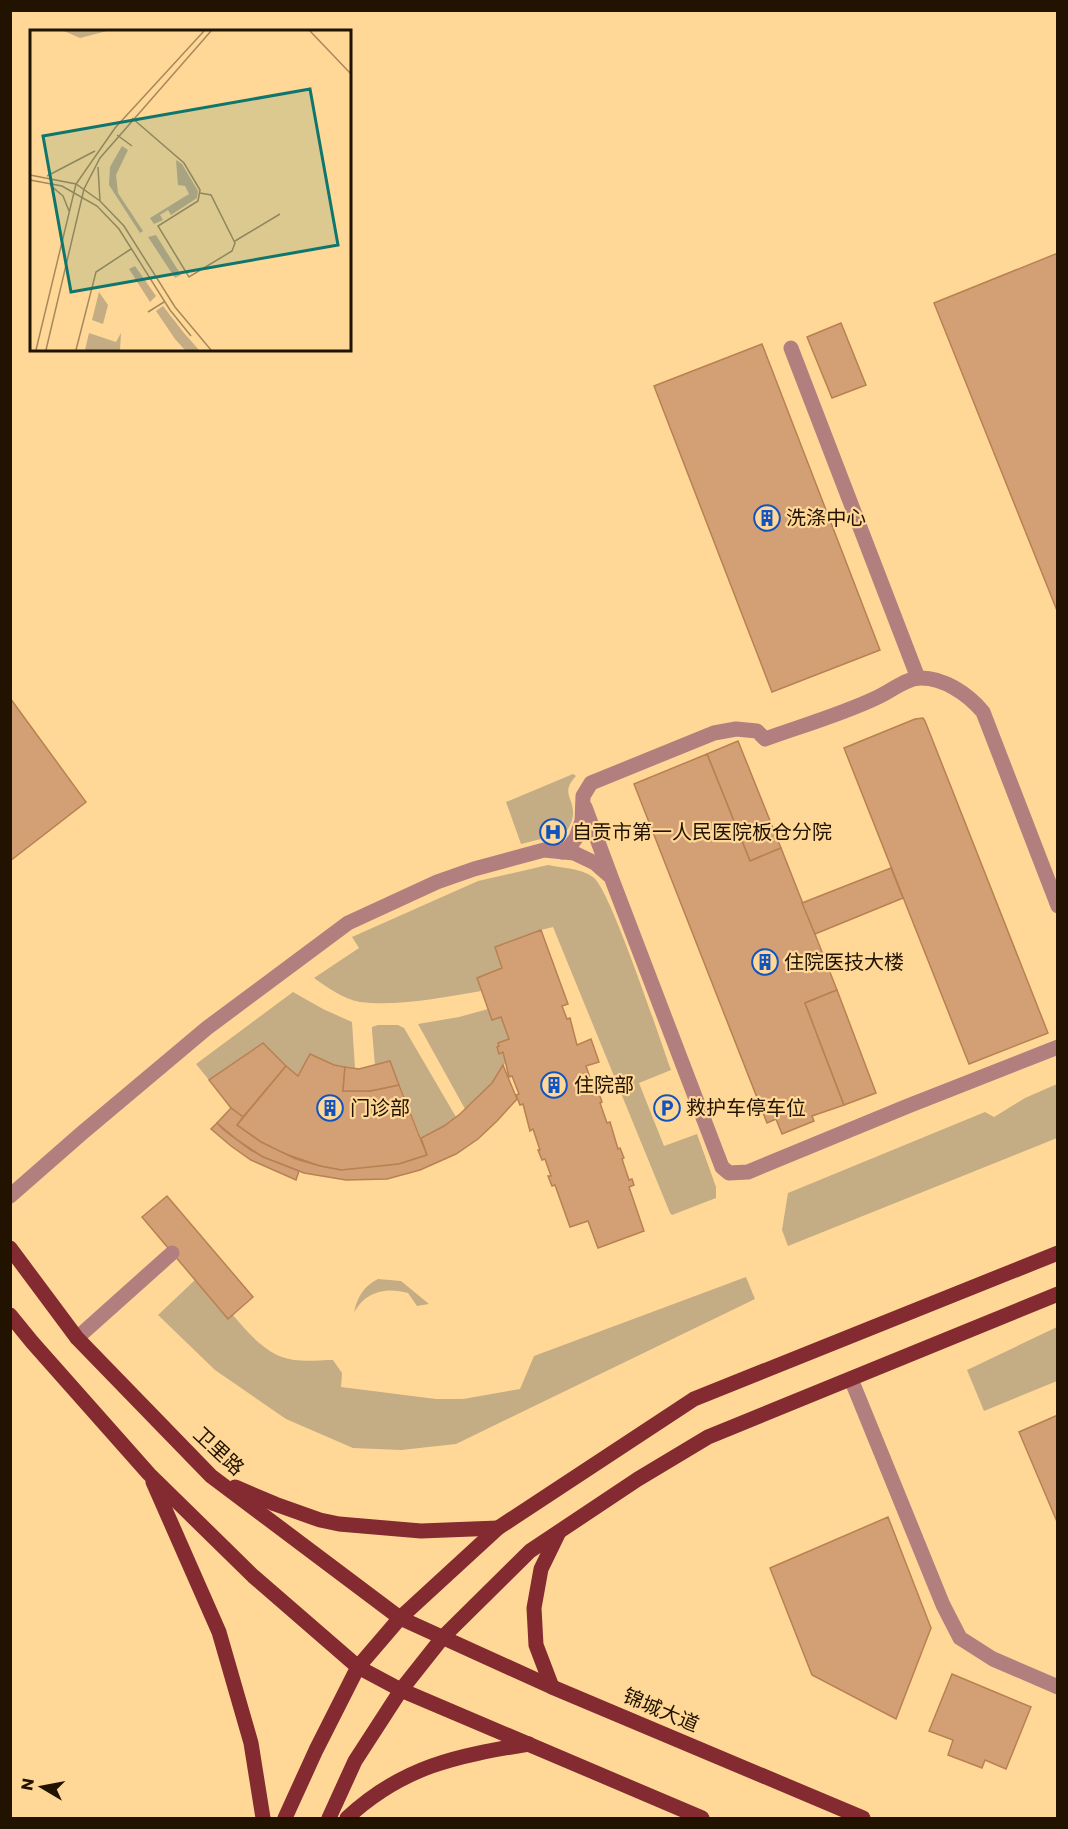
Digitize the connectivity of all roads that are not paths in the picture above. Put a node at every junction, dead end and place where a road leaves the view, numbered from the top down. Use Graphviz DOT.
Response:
graph roads {
  1 [pos="791,348"];
  2 [pos="918,678"];
  3 [pos="583,802"];
  4 [pos="562,852"];
  5 [pos="611,877"];
  6 [pos="1058,906"];
  7 [pos="1058,1047"];
  8 [pos="10,1197"];
  9 [pos="10,1248"];
  10 [pos="172,1253"];
  11 [pos="1058,1253"];
  12 [pos="1058,1294"];
  13 [pos="10,1314"];
  14 [pos="77,1338"];
  15 [pos="851,1379"];
  16 [pos="149,1474"];
  17 [pos="211,1476"];
  18 [pos="498,1528"];
  19 [pos="559,1532"];
  20 [pos="400,1617"];
  21 [pos="443,1638"];
  22 [pos="358,1666"];
  23 [pos="552,1687"];
  24 [pos="1058,1687"];
  25 [pos="401,1690"];
  26 [pos="529,1743"];
  27 [pos="263,1818"];
  28 [pos="285,1818"];
  29 [pos="329,1818"];
  30 [pos="346,1818"];
  31 [pos="702,1818"];
  32 [pos="863,1818"];
  1 -- 2 [label="lane"];
  2 -- 3 [label="lane"];
  2 -- 6 [label="lane"];
  3 -- 4 [label="lane"];
  3 -- 5 [label="lane"];
  4 -- 5 [label="lane"];
  4 -- 8 [label="lane"];
  5 -- 7 [label="lane"];
  9 -- 14 [label="main road, 卫里路"];
  10 -- 14 [label="lane"];
  11 -- 18 [label="main road"];
  12 -- 15 [label="main road"];
  13 -- 16 [label="main road"];
  14 -- 17 [label="main road, 卫里路"];
  15 -- 19 [label="main road"];
  15 -- 24 [label="lane"];
  16 -- 22 [label="main road"];
  16 -- 27 [label="main road"];
  17 -- 18 [label="main road"];
  17 -- 20 [label="main road, 卫里路"];
  18 -- 20 [label="main road"];
  19 -- 21 [label="main road"];
  19 -- 23 [label="main road"];
  20 -- 21 [label="main road, 卫里路"];
  20 -- 22 [label="main road"];
  21 -- 23 [label="main road, 锦城大道"];
  21 -- 25 [label="main road"];
  22 -- 25 [label="main road"];
  22 -- 28 [label="main road"];
  23 -- 32 [label="main road, 锦城大道"];
  25 -- 26 [label="main road"];
  25 -- 29 [label="main road"];
  26 -- 30 [label="main road"];
  26 -- 31 [label="main road"];
}
